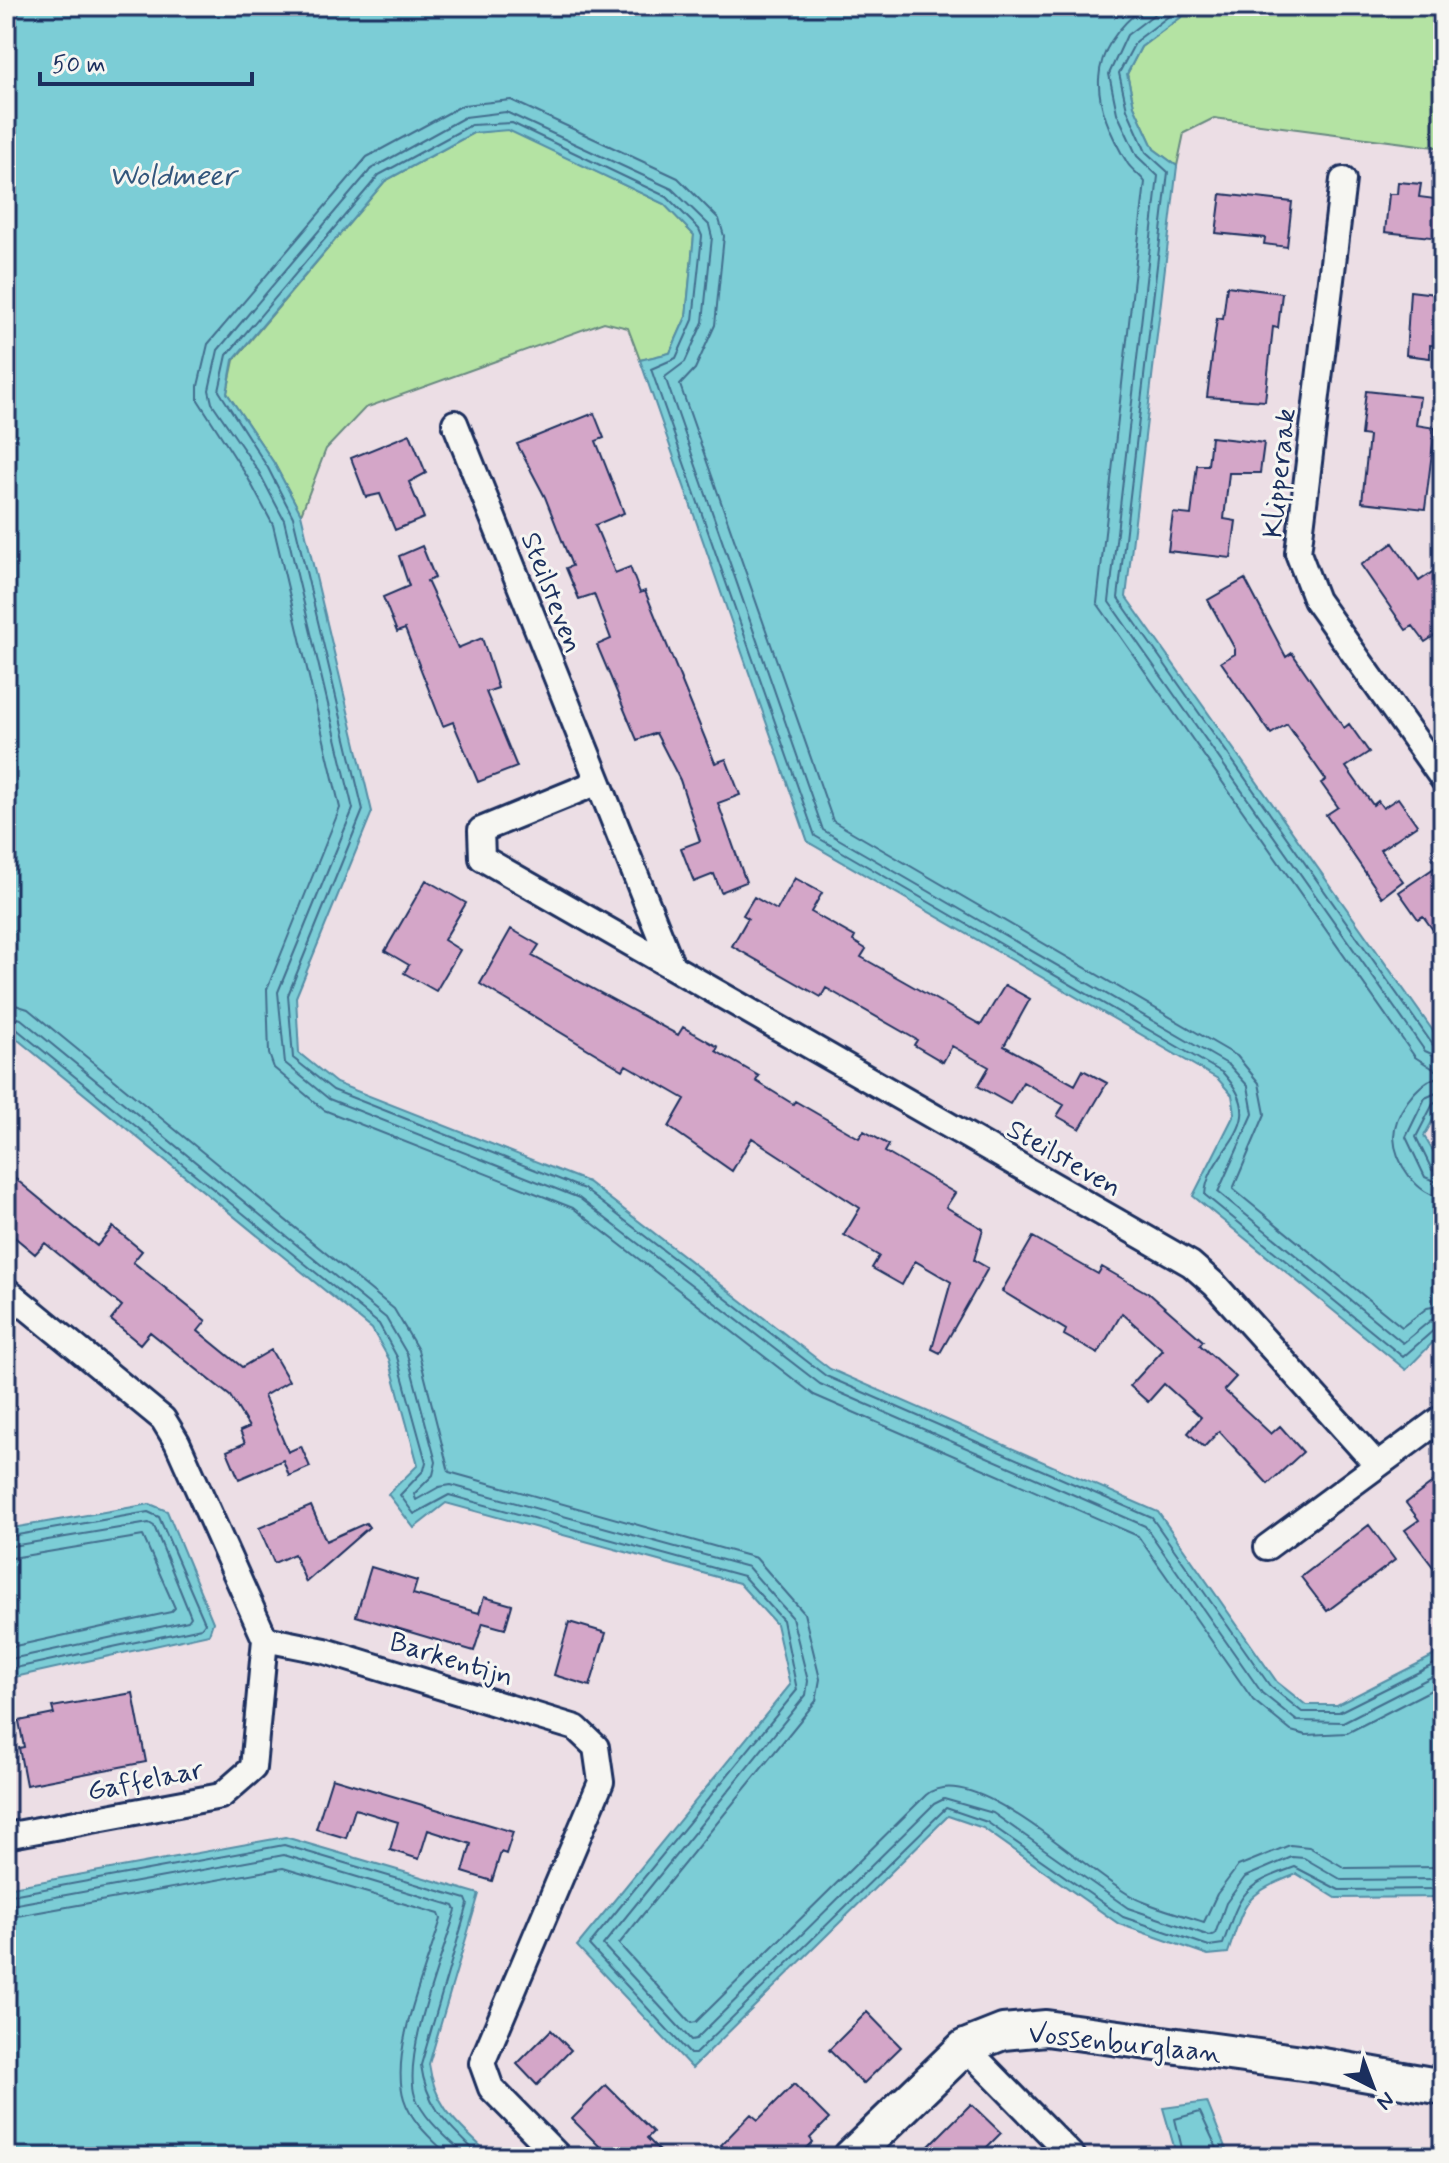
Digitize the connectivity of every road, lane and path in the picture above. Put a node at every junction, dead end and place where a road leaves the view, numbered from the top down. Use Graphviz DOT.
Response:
graph roads {
  1 [pos="1343,180"];
  2 [pos="455,423"];
  3 [pos="1443,779"];
  4 [pos="596,783"];
  5 [pos="672,966"];
  6 [pos="6,1290"];
  7 [pos="1443,1417"];
  8 [pos="1377,1465"];
  9 [pos="1267,1547"];
  10 [pos="265,1639"];
  11 [pos="6,1836"];
  12 [pos="965,2047"];
  13 [pos="1443,2087"];
  14 [pos="559,2157"];
  15 [pos="851,2157"];
  16 [pos="1073,2157"];
  1 -- 3 [label="street, Klipperaak"];
  2 -- 4 [label="street, Steilsteven"];
  4 -- 5 [label="street, Steilsteven"];
  4 -- 5 [label="street, Steilsteven"];
  5 -- 8 [label="street, Steilsteven"];
  6 -- 10 [label="street"];
  7 -- 8 [label="street"];
  8 -- 9 [label="street"];
  10 -- 11 [label="street, Gaffelaar"];
  10 -- 14 [label="street, Barkentijn"];
  12 -- 13 [label="street, Vossenburglaan"];
  12 -- 15 [label="street, Vossenburglaan"];
  12 -- 16 [label="street"];
}
